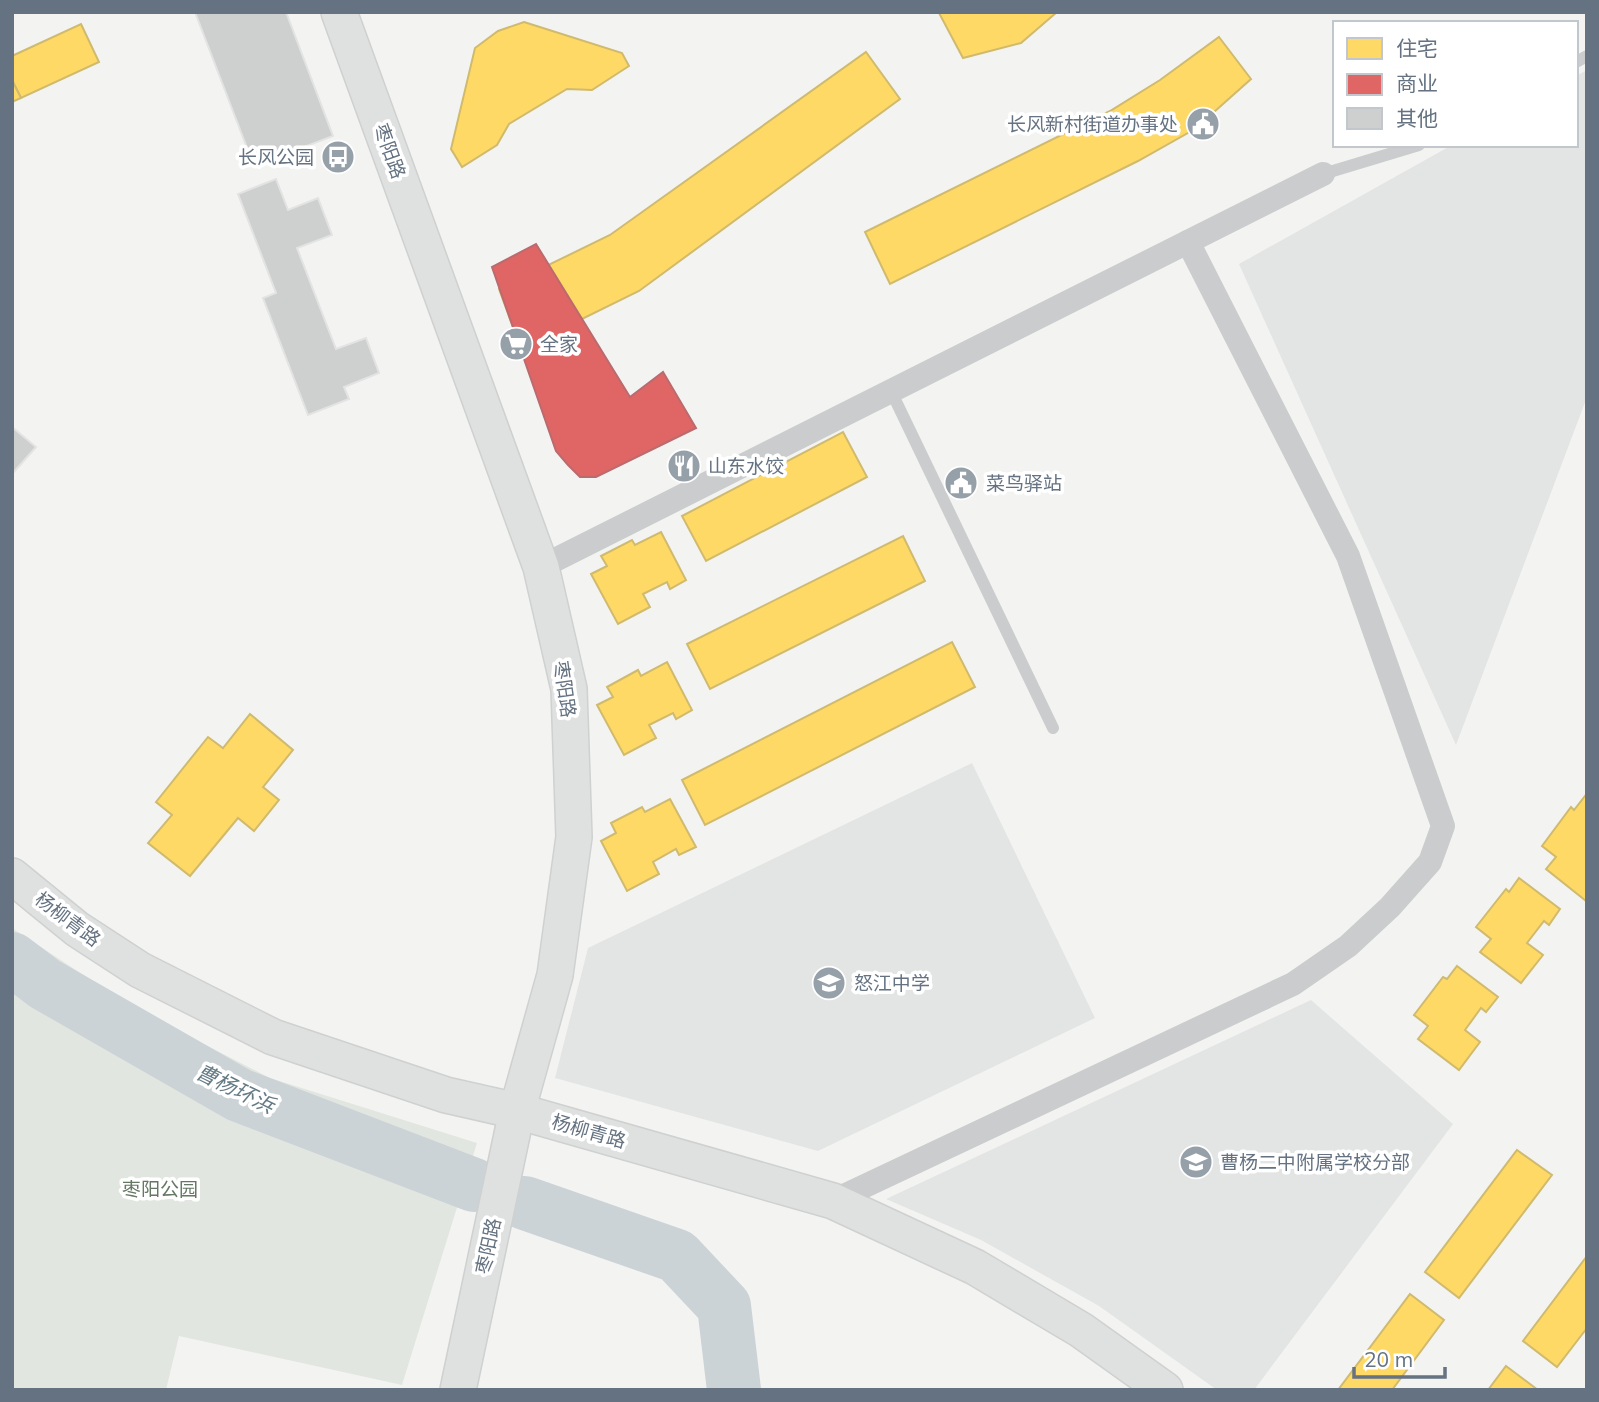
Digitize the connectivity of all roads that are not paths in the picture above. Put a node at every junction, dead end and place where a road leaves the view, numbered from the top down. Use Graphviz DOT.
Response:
graph roads {
  1 [pos="340,12"];
  2 [pos="1412,147"];
  3 [pos="1323,174"];
  4 [pos="1188,242"];
  5 [pos="891,390"];
  6 [pos="541,567"];
  7 [pos="1054,728"];
  8 [pos="12,876"];
  9 [pos="517,1111"];
  10 [pos="833,1201"];
  11 [pos="457,1390"];
  12 [pos="1165,1390"];
  1 -- 6 [label="street, 枣阳路"];
  2 -- 3 [label="lane"];
  3 -- 4 [label="street"];
  4 -- 5 [label="street"];
  4 -- 10 [label="street"];
  5 -- 6 [label="street"];
  5 -- 7 [label="lane"];
  6 -- 9 [label="street, 枣阳路"];
  8 -- 9 [label="street, 杨柳青路"];
  9 -- 10 [label="street, 杨柳青路"];
  9 -- 11 [label="street, 枣阳路"];
  10 -- 12 [label="street, 杨柳青路"];
}
